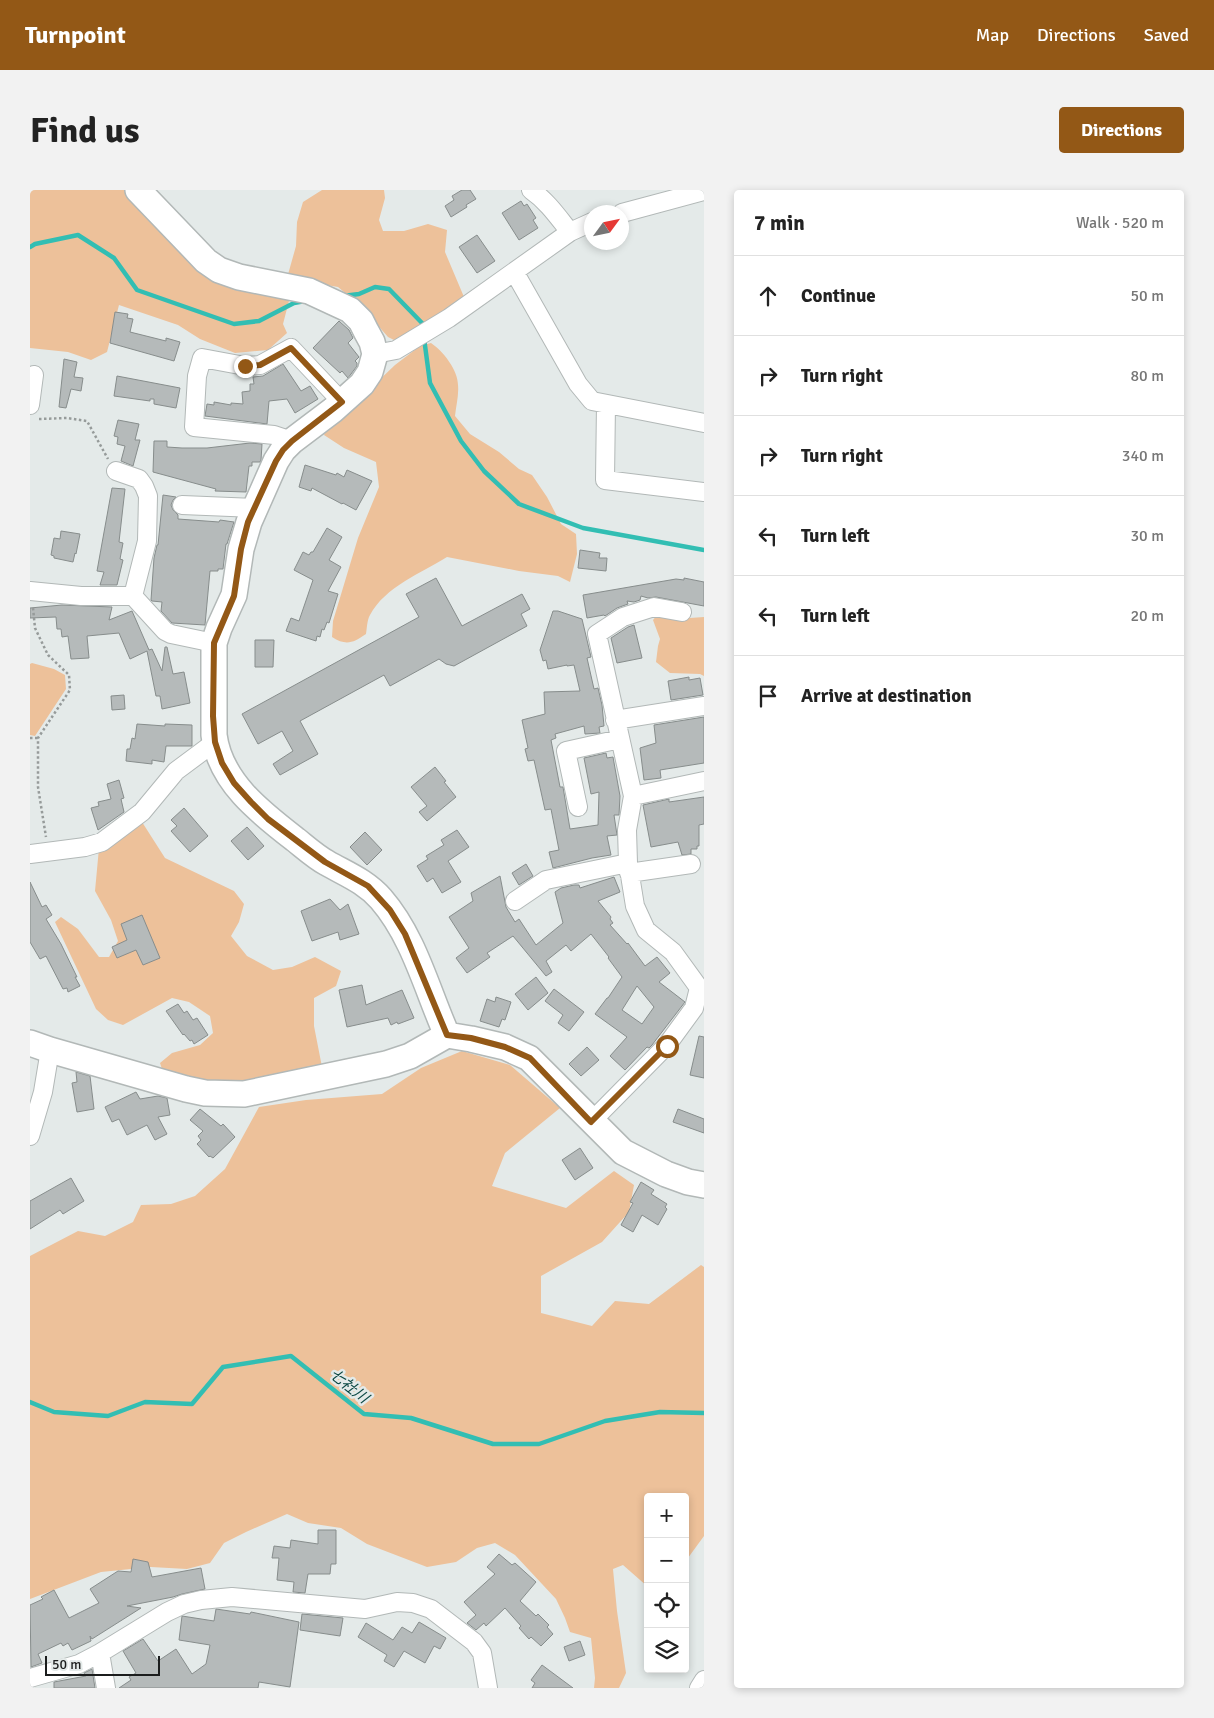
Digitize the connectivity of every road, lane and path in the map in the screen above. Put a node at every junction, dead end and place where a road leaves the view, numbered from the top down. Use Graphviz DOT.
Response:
graph roads {
  1 [pos="138,190"];
  2 [pos="531,190"];
  3 [pos="704,190"];
  4 [pos="629,212"];
  5 [pos="584,226"];
  6 [pos="570,232"];
  7 [pos="515,272"];
  8 [pos="386,352"];
  9 [pos="34,375"];
  10 [pos="342,402"];
  11 [pos="606,404"];
  12 [pos="34,412"];
  13 [pos="704,423"];
  14 [pos="292,441"];
  15 [pos="116,471"];
  16 [pos="704,492"];
  17 [pos="182,504"];
  18 [pos="255,508"];
  19 [pos="31,591"];
  20 [pos="133,596"];
  21 [pos="682,612"];
  22 [pos="214,643"];
  23 [pos="704,706"];
  24 [pos="615,720"];
  25 [pos="30,738"];
  26 [pos="38,738"];
  27 [pos="620,739"];
  28 [pos="215,742"];
  29 [pos="704,781"];
  30 [pos="633,796"];
  31 [pos="578,808"];
  32 [pos="50,851"];
  33 [pos="30,854"];
  34 [pos="691,864"];
  35 [pos="628,868"];
  36 [pos="516,901"];
  37 [pos="702,987"];
  38 [pos="447,1035"];
  39 [pos="40,1047"];
  40 [pos="591,1122"];
  41 [pos="30,1136"];
  42 [pos="704,1185"];
  43 [pos="100,1653"];
  44 [pos="30,1678"];
  45 [pos="704,1680"];
  46 [pos="106,1688"];
  47 [pos="488,1688"];
  48 [pos="699,1688"];
  1 -- 8 [label="street"];
  2 -- 6 [label="street"];
  3 -- 4 [label="street"];
  5 -- 6 [label="street"];
  6 -- 7 [label="street"];
  7 -- 8 [label="street"];
  7 -- 11 [label="street"];
  8 -- 10 [label="street"];
  9 -- 12 [label="street"];
  10 -- 14 [label="street"];
  10 -- 14 [label="street"];
  11 -- 13 [label="street"];
  11 -- 16 [label="street"];
  12 -- 15 [label="path"];
  14 -- 18 [label="street"];
  15 -- 20 [label="street"];
  17 -- 18 [label="street"];
  18 -- 22 [label="street"];
  19 -- 20 [label="street"];
  19 -- 26 [label="path"];
  20 -- 22 [label="street"];
  21 -- 24 [label="street"];
  22 -- 28 [label="street"];
  23 -- 24 [label="street"];
  24 -- 27 [label="street"];
  25 -- 26 [label="path"];
  26 -- 32 [label="path"];
  27 -- 30 [label="street"];
  27 -- 31 [label="street"];
  28 -- 32 [label="street"];
  28 -- 38 [label="street"];
  29 -- 30 [label="street"];
  30 -- 35 [label="street"];
  32 -- 33 [label="street"];
  34 -- 35 [label="street"];
  35 -- 36 [label="street"];
  35 -- 37 [label="street"];
  37 -- 40 [label="street"];
  38 -- 39 [label="street"];
  38 -- 40 [label="street"];
  39 -- 41 [label="street"];
  40 -- 42 [label="street"];
  43 -- 44 [label="street"];
  43 -- 46 [label="street"];
  43 -- 47 [label="street"];
  45 -- 48 [label="street"];
}
